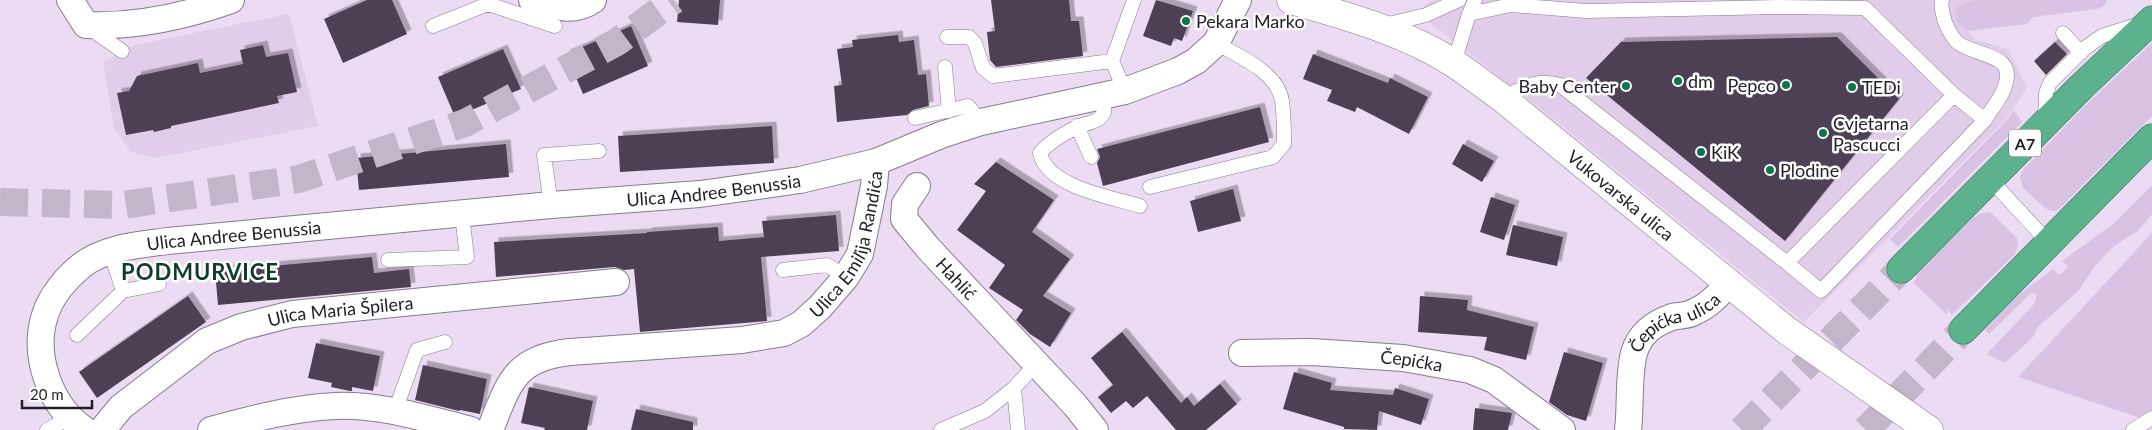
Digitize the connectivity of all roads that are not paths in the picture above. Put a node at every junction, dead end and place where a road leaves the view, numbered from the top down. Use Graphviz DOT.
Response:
graph roads {
  1 [pos="70,0"];
  2 [pos="231,0"];
  3 [pos="532,0"];
  4 [pos="593,0"];
  5 [pos="1134,0"];
  6 [pos="1238,0"];
  7 [pos="1291,0"];
  8 [pos="1459,0"];
  9 [pos="1475,0"];
  10 [pos="1942,0"];
  11 [pos="488,2"];
  12 [pos="1492,4"];
  13 [pos="1469,14"];
  14 [pos="2151,21"];
  15 [pos="86,25"];
  16 [pos="433,26"];
  17 [pos="555,26"];
  18 [pos="1377,26"];
  19 [pos="2063,33"];
  20 [pos="947,37"];
  21 [pos="1216,43"];
  22 [pos="122,52"];
  23 [pos="2081,53"];
  24 [pos="1112,61"];
  25 [pos="1454,63"];
  26 [pos="945,67"];
  27 [pos="1114,94"];
  28 [pos="1954,95"];
  29 [pos="1502,98"];
  30 [pos="948,111"];
  31 [pos="916,118"];
  32 [pos="1985,120"];
  33 [pos="981,122"];
  34 [pos="2045,123"];
  35 [pos="1078,126"];
  36 [pos="2152,138"];
  37 [pos="598,151"];
  38 [pos="1091,157"];
  39 [pos="876,162"];
  40 [pos="1990,179"];
  41 [pos="917,186"];
  42 [pos="1150,187"];
  43 [pos="551,205"];
  44 [pos="1140,206"];
  45 [pos="462,215"];
  46 [pos="2048,242"];
  47 [pos="110,251"];
  48 [pos="388,260"];
  49 [pos="1786,263"];
  50 [pos="1901,269"];
  51 [pos="783,270"];
  52 [pos="846,277"];
  53 [pos="616,282"];
  54 [pos="1729,283"];
  55 [pos="159,284"];
  56 [pos="123,291"];
  57 [pos="1962,330"];
  58 [pos="77,335"];
  59 [pos="445,342"];
  60 [pos="1242,354"];
  61 [pos="1036,364"];
  62 [pos="1014,388"];
  63 [pos="395,411"];
  64 [pos="2152,418"];
  65 [pos="67,426"];
  66 [pos="102,430"];
  67 [pos="211,430"];
  68 [pos="471,430"];
  69 [pos="490,430"];
  70 [pos="941,430"];
  71 [pos="1018,430"];
  72 [pos="1095,430"];
  73 [pos="1562,430"];
  74 [pos="1628,430"];
  75 [pos="1929,430"];
  76 [pos="2132,430"];
  1 -- 15 [label="street"];
  2 -- 15 [label="street"];
  3 -- 4 [label="street"];
  5 -- 24 [label="lane"];
  6 -- 21 [label="street, Ulica Emilija Randića"];
  7 -- 18 [label="main road, Vukovarska ulica"];
  8 -- 18 [label="lane"];
  9 -- 13 [label="lane"];
  10 -- 32 [label="lane"];
  11 -- 16 [label="lane"];
  11 -- 17 [label="lane"];
  12 -- 13 [label="lane"];
  12 -- 28 [label="lane"];
  13 -- 25 [label="lane"];
  14 -- 23 [label="lane"];
  14 -- 34 [label="highway, A7"];
  15 -- 22 [label="lane"];
  18 -- 25 [label="main road, Vukovarska ulica"];
  19 -- 23 [label="lane"];
  20 -- 24 [label="lane"];
  21 -- 27 [label="street, Ulica Emilija Randića"];
  21 -- 42 [label="lane"];
  23 -- 34 [label="lane"];
  24 -- 27 [label="lane"];
  25 -- 29 [label="main road, Vukovarska ulica"];
  26 -- 30 [label="lane"];
  27 -- 33 [label="street, Ulica Emilija Randića"];
  27 -- 35 [label="lane"];
  28 -- 32 [label="lane"];
  28 -- 49 [label="lane"];
  29 -- 49 [label="lane"];
  29 -- 54 [label="main road, Vukovarska ulica"];
  30 -- 31 [label="lane"];
  30 -- 33 [label="lane"];
  32 -- 49 [label="lane"];
  33 -- 39 [label="street, Ulica Emilija Randića"];
  34 -- 40 [label="highway, A7"];
  35 -- 38 [label="lane"];
  35 -- 44 [label="lane"];
  36 -- 46 [label="highway"];
  37 -- 43 [label="lane"];
  39 -- 43 [label="street, Ulica Andree Benussia"];
  39 -- 52 [label="street, Ulica Emilija Randića"];
  40 -- 46 [label="lane"];
  40 -- 50 [label="highway, A7"];
  41 -- 61 [label="street, Hahlić"];
  43 -- 45 [label="street, Ulica Andree Benussia"];
  45 -- 47 [label="street, Ulica Andree Benussia"];
  45 -- 48 [label="lane"];
  46 -- 57 [label="highway"];
  47 -- 56 [label="lane"];
  47 -- 65 [label="street, Ulica Andree Benussia"];
  51 -- 52 [label="lane"];
  52 -- 69 [label="street, Ulica Emilija Randića"];
  53 -- 66 [label="street, Ulica Maria Špilera"];
  54 -- 74 [label="street, Čepićka ulica"];
  54 -- 75 [label="main road, Vukovarska ulica"];
  55 -- 56 [label="lane"];
  56 -- 58 [label="lane"];
  59 -- 63 [label="lane"];
  60 -- 73 [label="street, Čepićka"];
  61 -- 62 [label="lane"];
  61 -- 72 [label="street, Hahlić"];
  62 -- 70 [label="lane"];
  62 -- 71 [label="lane"];
  63 -- 67 [label="street"];
  63 -- 68 [label="street"];
  64 -- 76 [label="lane"];
}
